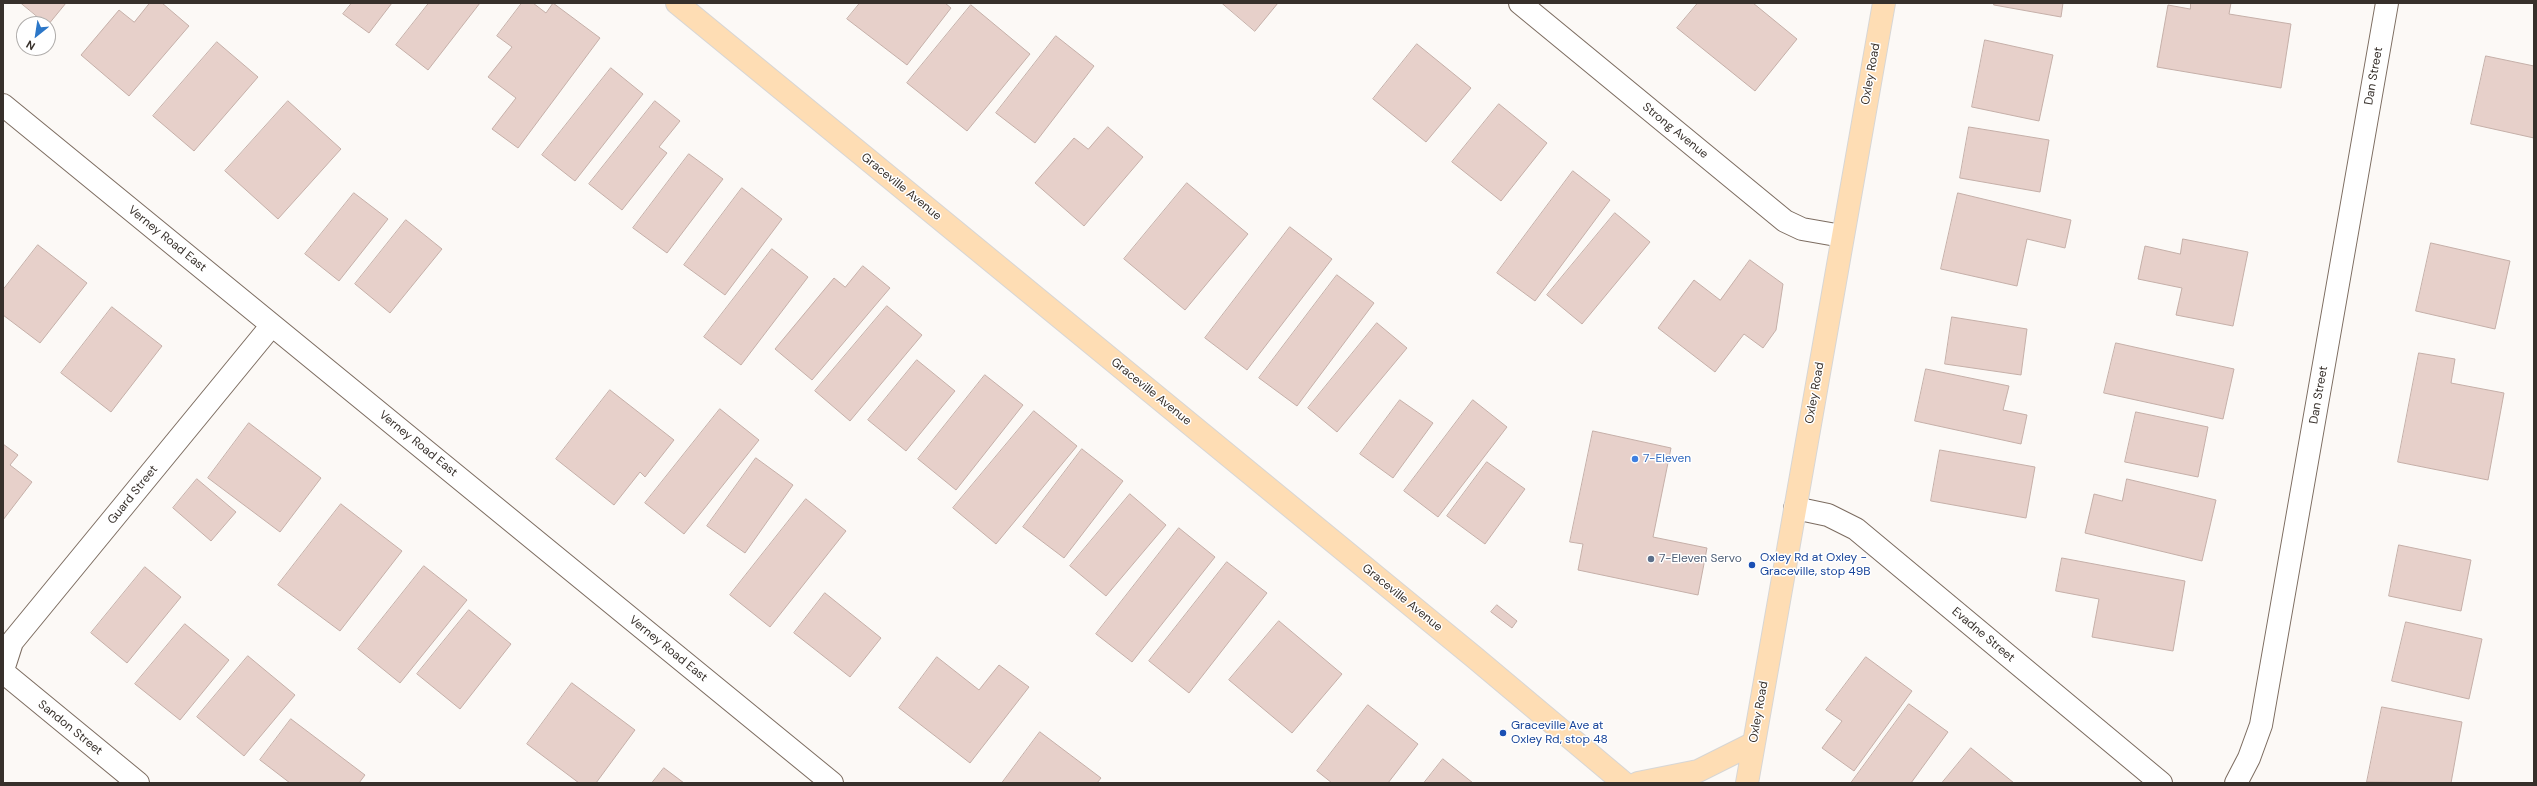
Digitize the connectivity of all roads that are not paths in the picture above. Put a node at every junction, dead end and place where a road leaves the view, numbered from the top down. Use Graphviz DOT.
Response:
graph roads {
  1 [pos="677,3"];
  2 [pos="1520,3"];
  3 [pos="1884,3"];
  4 [pos="2387,3"];
  5 [pos="3,104"];
  6 [pos="1842,236"];
  7 [pos="272,325"];
  8 [pos="1795,508"];
  9 [pos="3,671"];
  10 [pos="1754,743"];
  11 [pos="138,783"];
  12 [pos="832,783"];
  13 [pos="1624,783"];
  14 [pos="1638,783"];
  15 [pos="1747,783"];
  16 [pos="2161,783"];
  17 [pos="2236,783"];
  1 -- 13 [label="main road, Graceville Avenue"];
  2 -- 6 [label="street, Strong Avenue"];
  3 -- 6 [label="main road, Oxley Road"];
  4 -- 17 [label="street, Dan Street"];
  5 -- 7 [label="street, Verney Road East"];
  6 -- 8 [label="main road, Oxley Road"];
  7 -- 9 [label="street, Guard Street"];
  7 -- 12 [label="street, Verney Road East"];
  8 -- 10 [label="main road, Oxley Road"];
  8 -- 16 [label="street, Evadne Street"];
  9 -- 11 [label="street, Sandon Street"];
  10 -- 14 [label="main road"];
  10 -- 15 [label="main road, Oxley Road"];
}
